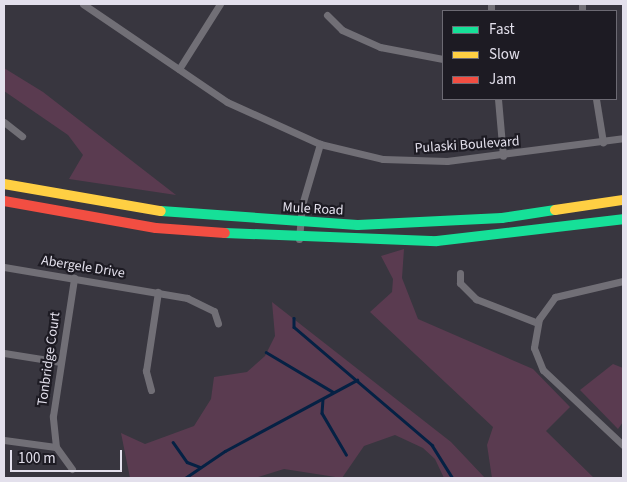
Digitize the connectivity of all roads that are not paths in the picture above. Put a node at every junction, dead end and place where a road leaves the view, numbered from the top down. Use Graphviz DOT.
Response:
graph roads {
  1 [pos="83,4"];
  2 [pos="220,4"];
  3 [pos="327,15"];
  4 [pos="442,59"];
  5 [pos="179,69"];
  6 [pos="498,100"];
  7 [pos="596,100"];
  8 [pos="4,122"];
  9 [pos="22,136"];
  10 [pos="623,138"];
  11 [pos="603,142"];
  12 [pos="320,144"];
  13 [pos="503,156"];
  14 [pos="4,184"];
  15 [pos="623,200"];
  16 [pos="4,201"];
  17 [pos="623,219"];
  18 [pos="299,222"];
  19 [pos="299,239"];
  20 [pos="4,267"];
  21 [pos="460,273"];
  22 [pos="74,278"];
  23 [pos="623,281"];
  24 [pos="158,292"];
  25 [pos="538,322"];
  26 [pos="218,323"];
  27 [pos="4,353"];
  28 [pos="60,362"];
  29 [pos="151,390"];
  30 [pos="4,440"];
  31 [pos="623,446"];
  32 [pos="56,447"];
  33 [pos="72,469"];
  1 -- 5 [label="street, Pulaski Boulevard"];
  2 -- 5 [label="street"];
  3 -- 4 [label="street"];
  5 -- 12 [label="street, Pulaski Boulevard"];
  6 -- 13 [label="street"];
  7 -- 11 [label="street"];
  8 -- 9 [label="street"];
  10 -- 11 [label="street, Pulaski Boulevard"];
  11 -- 13 [label="street, Pulaski Boulevard"];
  12 -- 13 [label="street, Pulaski Boulevard"];
  12 -- 18 [label="street"];
  14 -- 18 [label="main road, Mule Road"];
  15 -- 18 [label="main road, Mule Road"];
  16 -- 19 [label="main road"];
  17 -- 19 [label="main road"];
  18 -- 19 [label="street"];
  20 -- 22 [label="street, Abergele Drive"];
  21 -- 25 [label="street"];
  22 -- 24 [label="street, Abergele Drive"];
  22 -- 28 [label="street, Tonbridge Court"];
  23 -- 25 [label="street"];
  24 -- 26 [label="street, Abergele Drive"];
  24 -- 29 [label="street"];
  25 -- 31 [label="street"];
  27 -- 28 [label="street"];
  28 -- 32 [label="street, Tonbridge Court"];
  30 -- 32 [label="street"];
  32 -- 33 [label="street"];
}
